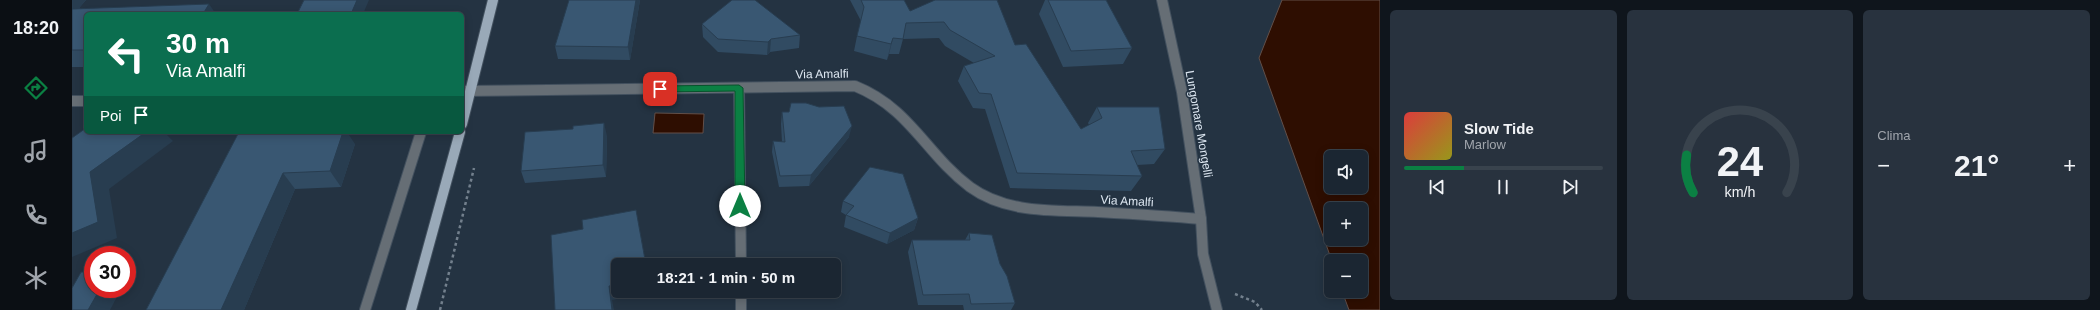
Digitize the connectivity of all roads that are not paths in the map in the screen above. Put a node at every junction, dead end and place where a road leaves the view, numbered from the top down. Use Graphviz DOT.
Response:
graph roads {
  1 [pos="493,0"];
  2 [pos="1162,0"];
  3 [pos="739,88"];
  4 [pos="466,91"];
  5 [pos="84,100"];
  6 [pos="72,101"];
  7 [pos="464,117"];
  8 [pos="420,134"];
  9 [pos="459,134"];
  10 [pos="1201,218"];
  11 [pos="741,258"];
  12 [pos="741,298"];
  13 [pos="365,310"];
  14 [pos="411,310"];
  15 [pos="741,310"];
  16 [pos="1217,310"];
  1 -- 4 [label="main road"];
  2 -- 10 [label="street, Lungomare Mongelli"];
  3 -- 4 [label="street, Via Amalfi"];
  3 -- 10 [label="street, Via Amalfi"];
  3 -- 11 [label="street"];
  4 -- 7 [label="main road"];
  5 -- 6 [label="street"];
  8 -- 13 [label="street"];
  9 -- 14 [label="main road"];
  10 -- 16 [label="street, Lungomare Mongelli"];
  12 -- 15 [label="street"];
}
